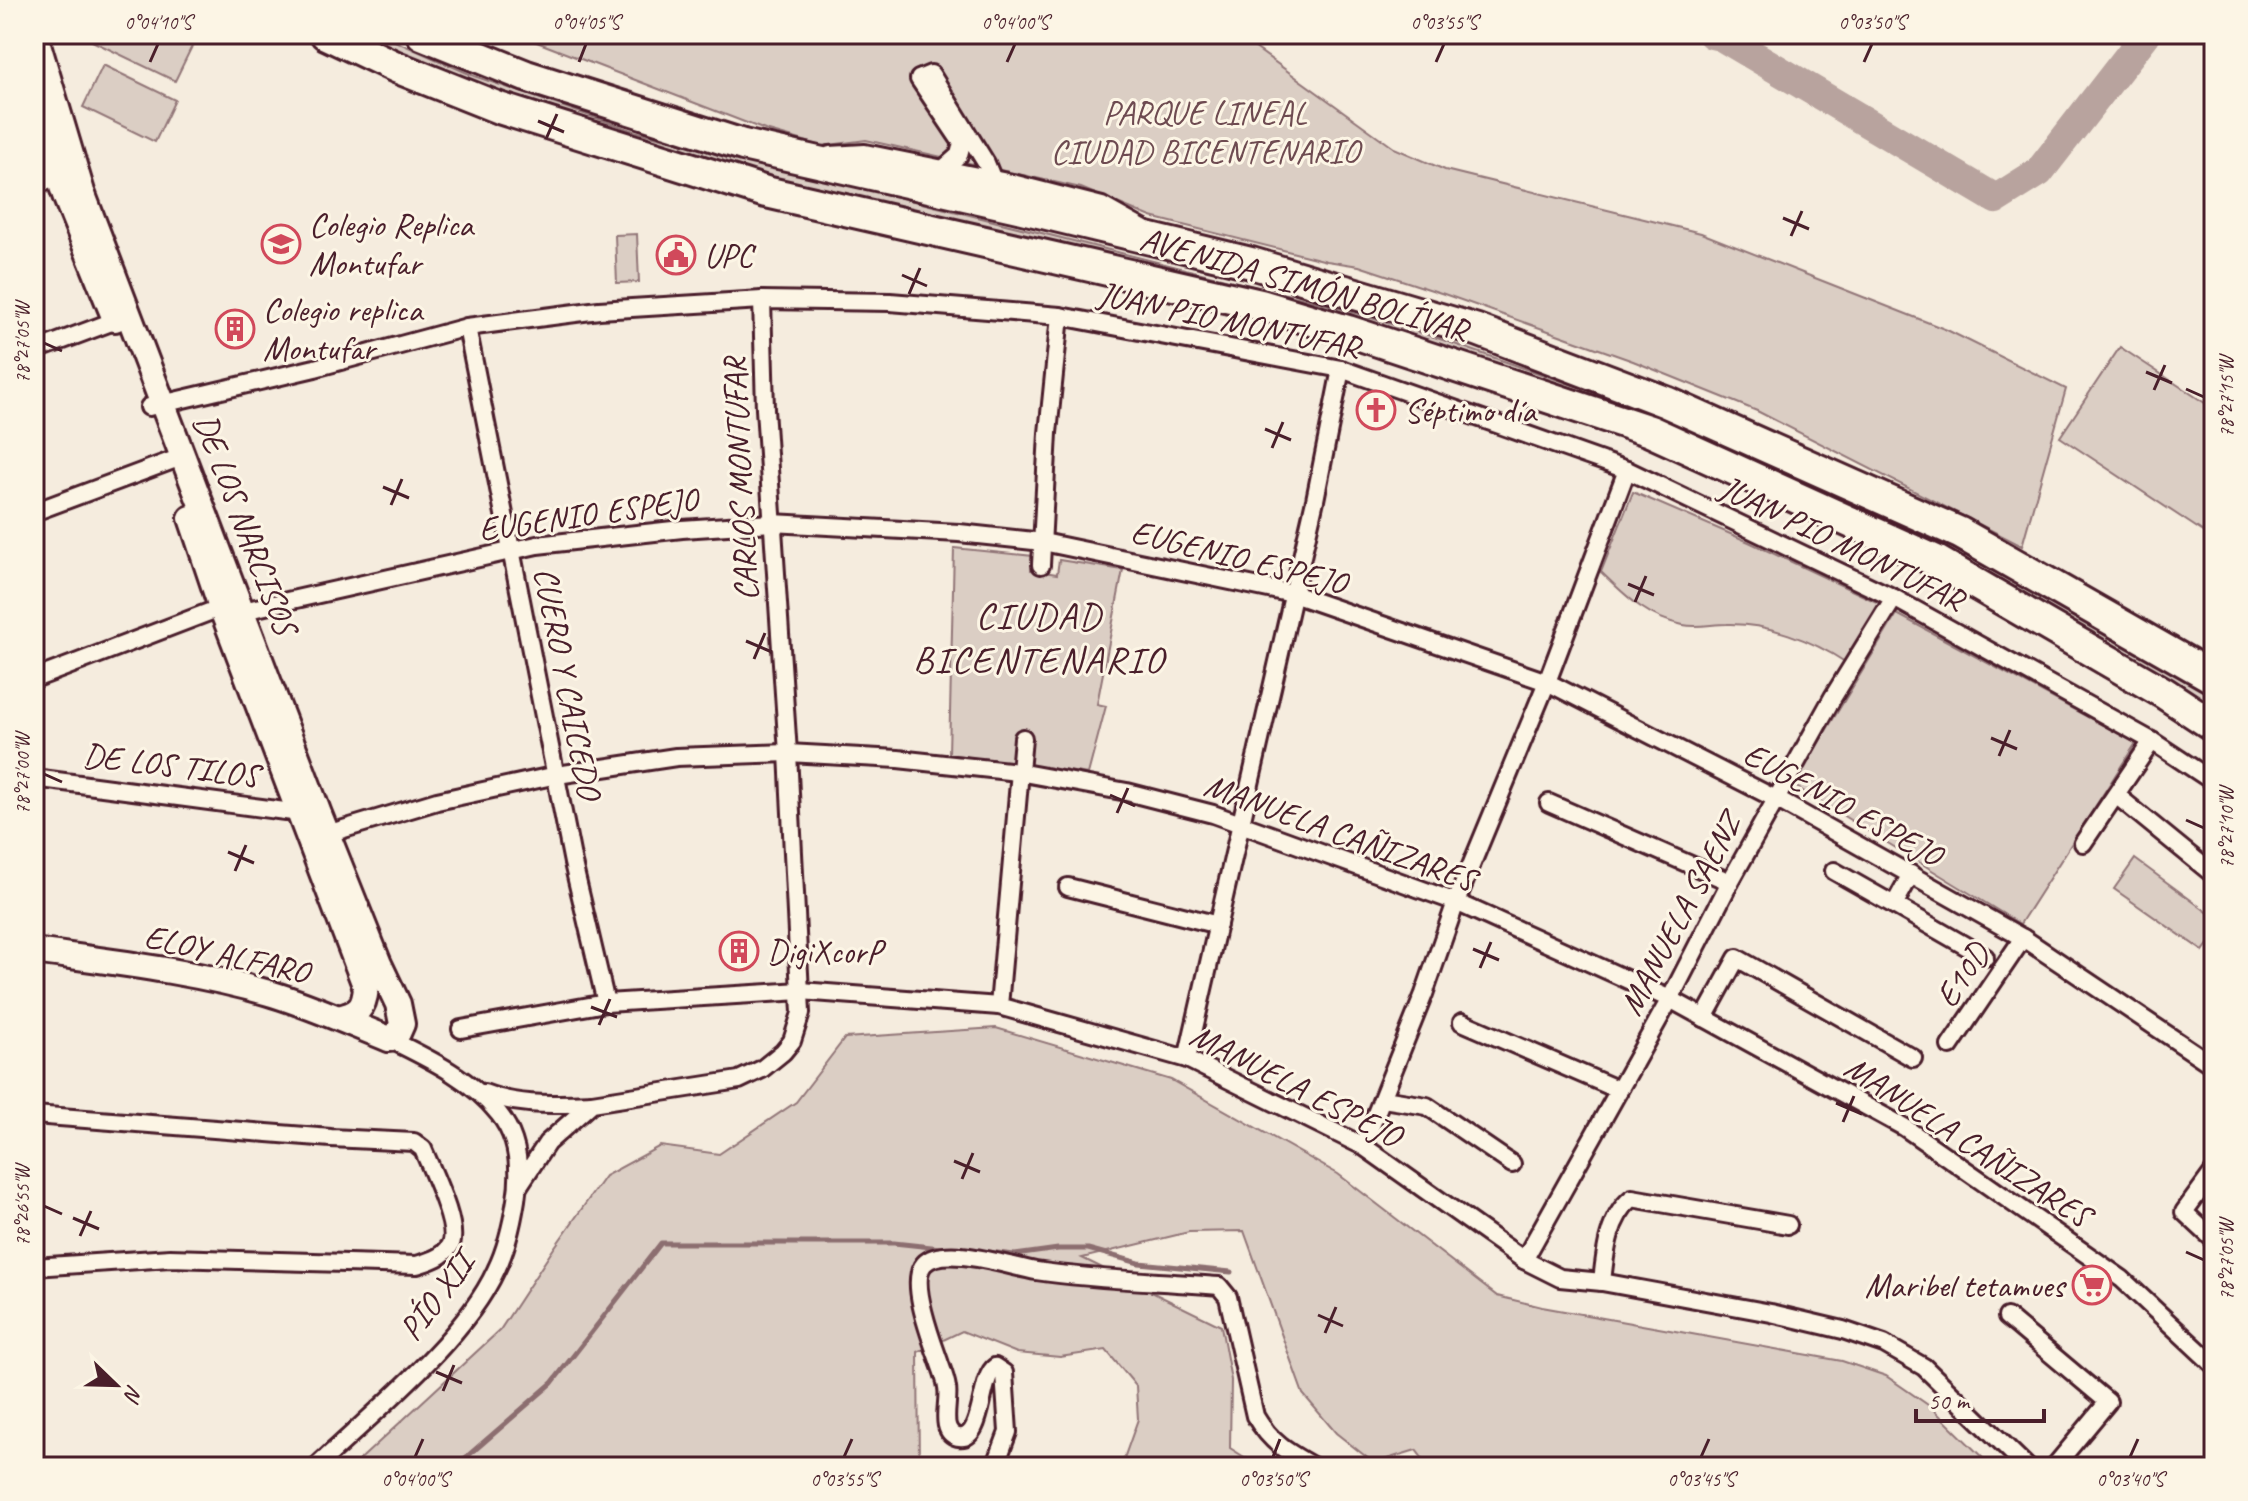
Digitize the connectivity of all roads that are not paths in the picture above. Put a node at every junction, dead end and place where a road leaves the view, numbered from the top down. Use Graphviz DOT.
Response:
graph roads {
  1 [pos="35,34"];
  2 [pos="326,34"];
  3 [pos="422,34"];
  4 [pos="34,105"];
  5 [pos="794,158"];
  6 [pos="942,170"];
  7 [pos="67,174"];
  8 [pos="993,180"];
  9 [pos="34,186"];
  10 [pos="1157,239"];
  11 [pos="762,300"];
  12 [pos="1060,316"];
  13 [pos="124,318"];
  14 [pos="467,327"];
  15 [pos="34,351"];
  16 [pos="1341,369"];
  17 [pos="157,405"];
  18 [pos="178,459"];
  19 [pos="1627,470"];
  20 [pos="34,512"];
  21 [pos="772,523"];
  22 [pos="1043,542"];
  23 [pos="511,551"];
  24 [pos="1041,565"];
  25 [pos="1293,594"];
  26 [pos="1894,598"];
  27 [pos="234,606"];
  28 [pos="2214,678"];
  29 [pos="34,679"];
  30 [pos="1547,682"];
  31 [pos="2214,726"];
  32 [pos="1023,738"];
  33 [pos="2152,741"];
  34 [pos="788,753"];
  35 [pos="1018,772"];
  36 [pos="557,775"];
  37 [pos="34,778"];
  38 [pos="2214,782"];
  39 [pos="2116,795"];
  40 [pos="1776,799"];
  41 [pos="1549,803"];
  42 [pos="300,813"];
  43 [pos="1241,823"];
  44 [pos="327,834"];
  45 [pos="2083,843"];
  46 [pos="1834,871"];
  47 [pos="1911,874"];
  48 [pos="2214,875"];
  49 [pos="1730,882"];
  50 [pos="1068,887"];
  51 [pos="1456,902"];
  52 [pos="1894,905"];
  53 [pos="1218,925"];
  54 [pos="2023,938"];
  55 [pos="34,951"];
  56 [pos="1985,957"];
  57 [pos="801,991"];
  58 [pos="1670,999"];
  59 [pos="606,1003"];
  60 [pos="999,1006"];
  61 [pos="339,1018"];
  62 [pos="1704,1018"];
  63 [pos="1462,1022"];
  64 [pos="461,1029"];
  65 [pos="393,1036"];
  66 [pos="1950,1046"];
  67 [pos="1913,1058"];
  68 [pos="1187,1059"];
  69 [pos="2214,1066"];
  70 [pos="1619,1090"];
  71 [pos="479,1092"];
  72 [pos="1383,1099"];
  73 [pos="592,1103"];
  74 [pos="34,1115"];
  75 [pos="1363,1146"];
  76 [pos="1512,1164"];
  77 [pos="2214,1171"];
  78 [pos="518,1187"];
  79 [pos="1788,1225"];
  80 [pos="2214,1240"];
  81 [pos="1524,1260"];
  82 [pos="34,1267"];
  83 [pos="1602,1282"];
  84 [pos="2007,1317"];
  85 [pos="2214,1365"];
  86 [pos="316,1467"];
  87 [pos="995,1467"];
  88 [pos="1314,1467"];
  89 [pos="2027,1467"];
  90 [pos="2054,1467"];
  1 -- 7 [label="street, DE LOS NARCISOS"];
  2 -- 31 [label="highway, AVENIDA SIMÓN BOLÍVAR"];
  3 -- 5 [label="highway, AVENIDA SIMÓN BOLÍVAR"];
  4 -- 7 [label="street, DE LOS NARCISOS"];
  5 -- 6 [label="street"];
  5 -- 10 [label="highway, AVENIDA SIMÓN BOLÍVAR"];
  6 -- 8 [label="street"];
  6 -- 8 [label="street"];
  7 -- 9 [label="street"];
  7 -- 13 [label="street, DE LOS NARCISOS"];
  8 -- 10 [label="street"];
  10 -- 28 [label="highway, AVENIDA SIMÓN BOLÍVAR"];
  11 -- 12 [label="street, JUAN PIO MONTUFAR"];
  11 -- 14 [label="street, JUAN PIO MONTUFAR"];
  11 -- 21 [label="street, CARLOS MONTUFAR"];
  12 -- 16 [label="street, JUAN PIO MONTUFAR"];
  12 -- 22 [label="street"];
  13 -- 15 [label="street"];
  13 -- 17 [label="street, DE LOS NARCISOS"];
  14 -- 17 [label="street, JUAN PIO MONTUFAR"];
  14 -- 23 [label="street, CUERO Y CAICEDO"];
  16 -- 19 [label="street, JUAN PIO MONTUFAR"];
  16 -- 25 [label="street"];
  17 -- 18 [label="street, DE LOS NARCISOS"];
  18 -- 20 [label="street"];
  18 -- 27 [label="street, DE LOS NARCISOS"];
  19 -- 26 [label="street, JUAN PIO MONTUFAR"];
  19 -- 30 [label="street"];
  21 -- 22 [label="street, EUGENIO ESPEJO"];
  21 -- 23 [label="street, EUGENIO ESPEJO"];
  21 -- 34 [label="street, CARLOS MONTUFAR"];
  22 -- 24 [label="street"];
  22 -- 25 [label="street, EUGENIO ESPEJO"];
  23 -- 27 [label="street, EUGENIO ESPEJO"];
  23 -- 36 [label="street, CUERO Y CAICEDO"];
  25 -- 30 [label="street, EUGENIO ESPEJO"];
  25 -- 43 [label="street"];
  26 -- 33 [label="street, JUAN PIO MONTUFAR"];
  26 -- 40 [label="street, MANUELA SAENZ"];
  27 -- 29 [label="street, EUGENIO ESPEJO"];
  27 -- 42 [label="street, DE LOS NARCISOS"];
  27 -- 44 [label="street, DE LOS NARCISOS"];
  30 -- 40 [label="street, EUGENIO ESPEJO"];
  30 -- 51 [label="street"];
  32 -- 35 [label="street"];
  33 -- 38 [label="street, JUAN PIO MONTUFAR"];
  33 -- 39 [label="street"];
  34 -- 35 [label="street, MANUELA CAÑIZARES"];
  34 -- 36 [label="street, MANUELA CAÑIZARES"];
  34 -- 57 [label="street, CARLOS MONTUFAR"];
  35 -- 43 [label="street, MANUELA CAÑIZARES"];
  35 -- 60 [label="street"];
  36 -- 44 [label="street, MANUELA CAÑIZARES"];
  36 -- 59 [label="street, CUERO Y CAICEDO"];
  37 -- 42 [label="street, DE LOS TILOS"];
  39 -- 45 [label="street"];
  39 -- 48 [label="street"];
  40 -- 47 [label="street, EUGENIO ESPEJO"];
  40 -- 49 [label="street, MANUELA SAENZ"];
  41 -- 49 [label="street"];
  42 -- 61 [label="street, DE LOS NARCISOS"];
  43 -- 51 [label="street, MANUELA CAÑIZARES"];
  43 -- 53 [label="street"];
  44 -- 65 [label="street, DE LOS NARCISOS"];
  46 -- 52 [label="street"];
  47 -- 52 [label="street"];
  47 -- 54 [label="street, EUGENIO ESPEJO"];
  49 -- 58 [label="street, MANUELA SAENZ"];
  50 -- 53 [label="street"];
  51 -- 58 [label="street, MANUELA CAÑIZARES"];
  51 -- 72 [label="street"];
  52 -- 56 [label="street"];
  53 -- 68 [label="street"];
  54 -- 66 [label="street, E10D"];
  54 -- 69 [label="street, EUGENIO ESPEJO"];
  55 -- 61 [label="street, ELOY ALFARO"];
  57 -- 59 [label="street, MANUELA ESPEJO"];
  57 -- 60 [label="street, MANUELA ESPEJO"];
  57 -- 73 [label="street, CARLOS MONTUFAR"];
  58 -- 62 [label="street, MANUELA CAÑIZARES"];
  58 -- 70 [label="street, MANUELA SAENZ"];
  59 -- 64 [label="street, MANUELA ESPEJO"];
  60 -- 68 [label="street, MANUELA ESPEJO"];
  61 -- 65 [label="street, ELOY ALFARO"];
  62 -- 67 [label="street"];
  62 -- 85 [label="street, MANUELA CAÑIZARES"];
  63 -- 70 [label="street"];
  65 -- 71 [label="street, PÍO XII"];
  68 -- 75 [label="street, MANUELA ESPEJO"];
  70 -- 81 [label="street, MANUELA SAENZ"];
  71 -- 73 [label="street, CARLOS MONTUFAR"];
  71 -- 78 [label="street, PÍO XII"];
  72 -- 75 [label="street"];
  72 -- 76 [label="street"];
  73 -- 78 [label="street"];
  74 -- 82 [label="street"];
  75 -- 81 [label="street, MANUELA ESPEJO"];
  77 -- 80 [label="street"];
  78 -- 86 [label="street, PÍO XII"];
  79 -- 83 [label="street"];
  81 -- 83 [label="street, MANUELA ESPEJO"];
  83 -- 89 [label="street, MANUELA ESPEJO"];
  84 -- 90 [label="street"];
  87 -- 88 [label="street"];
}
